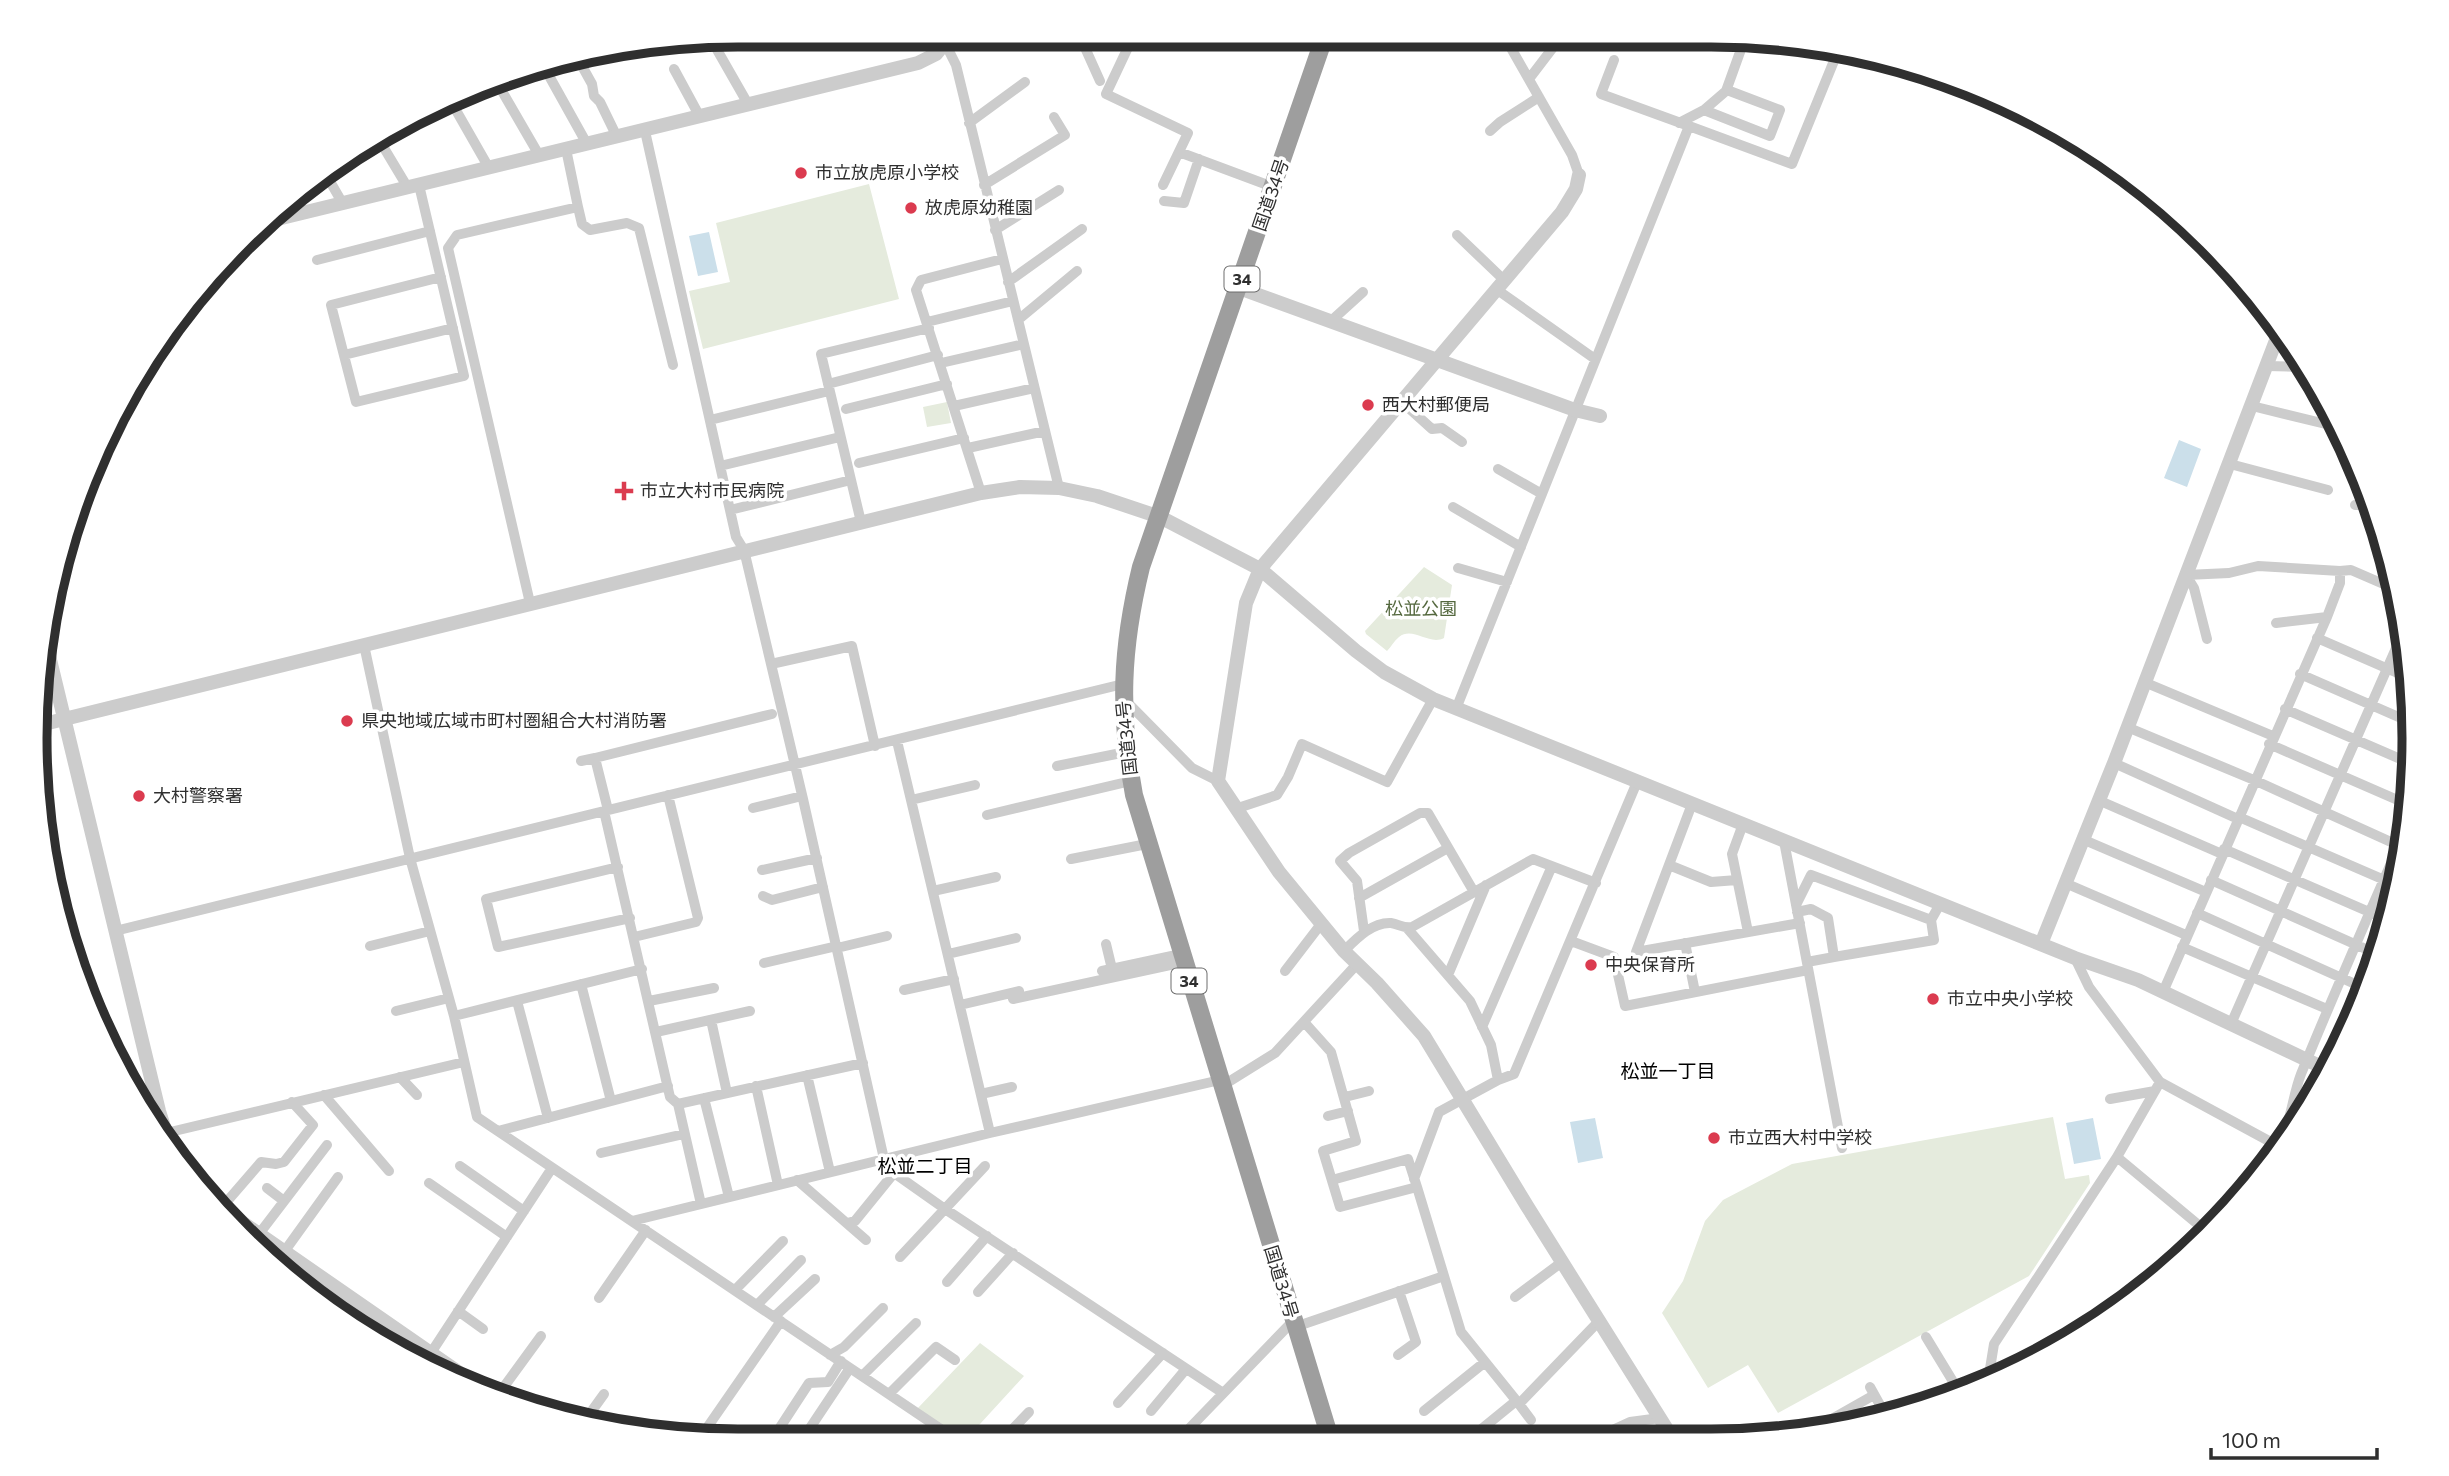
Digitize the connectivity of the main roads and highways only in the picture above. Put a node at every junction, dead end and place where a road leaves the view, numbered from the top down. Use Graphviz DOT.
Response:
graph roads {
  1 [pos="1321,47"];
  2 [pos="1327,1429"];
  1 -- 2 [label="highway, 国道34号 / 34"];
}
